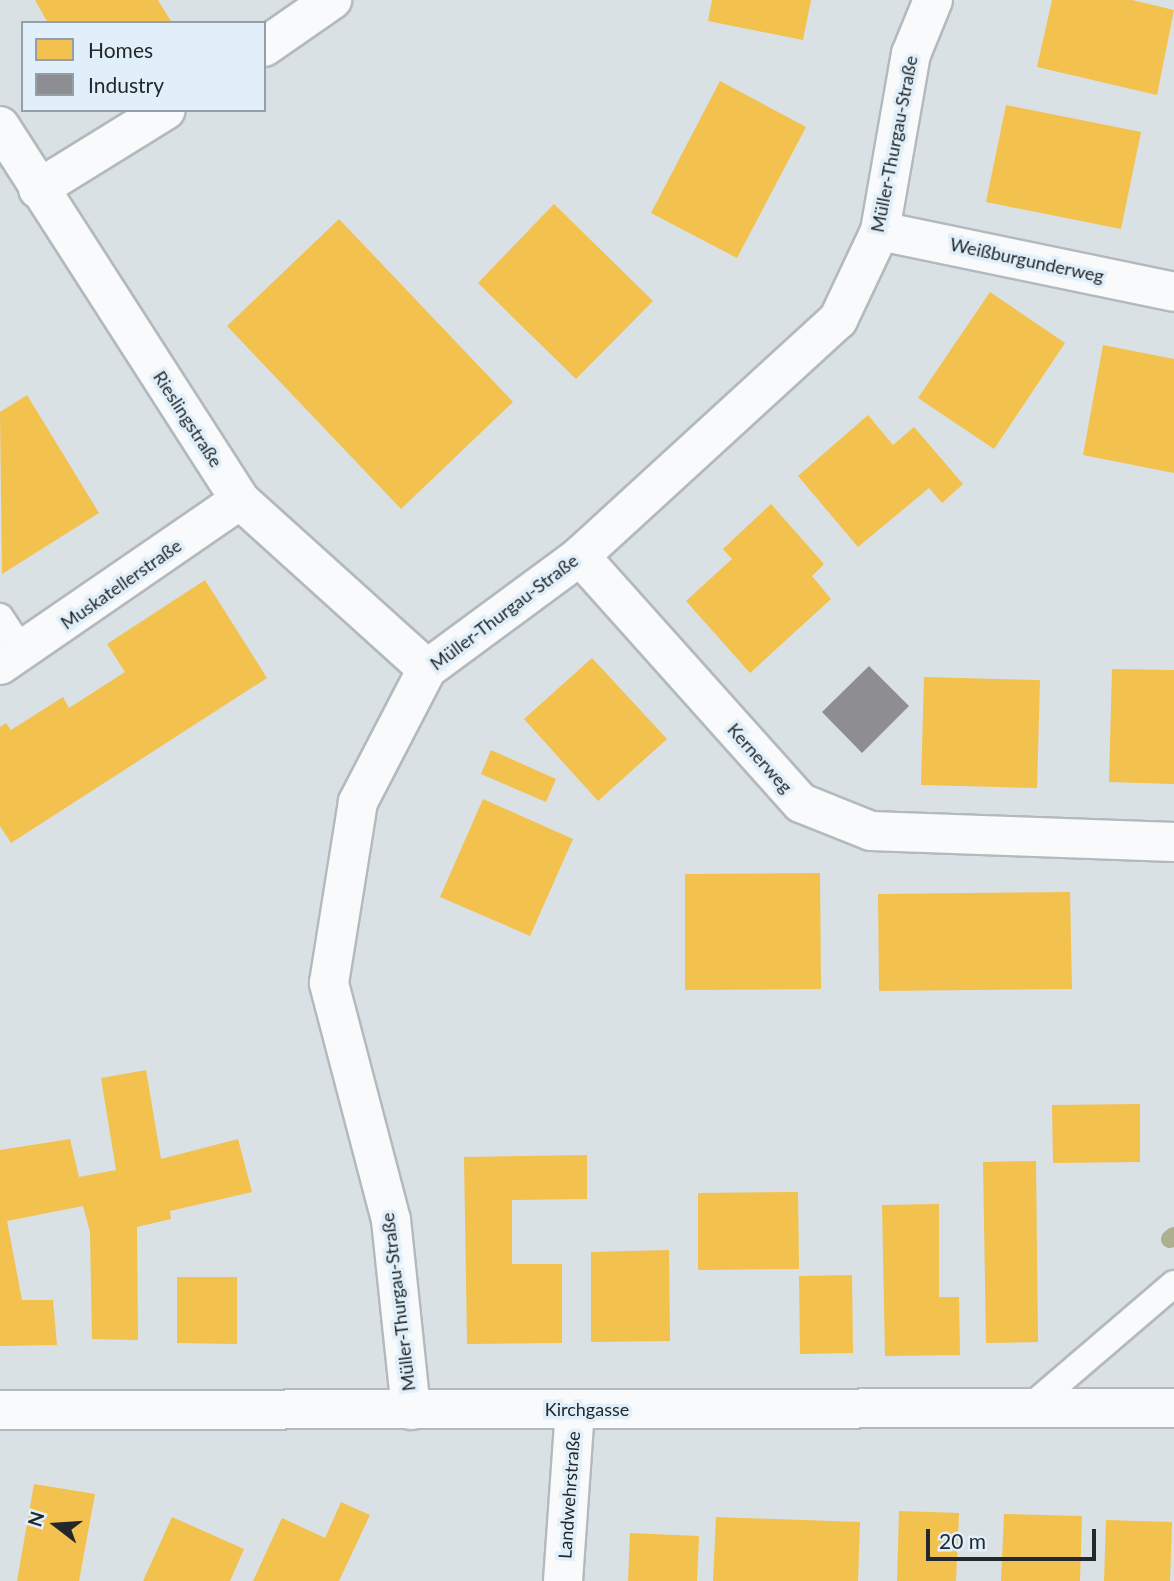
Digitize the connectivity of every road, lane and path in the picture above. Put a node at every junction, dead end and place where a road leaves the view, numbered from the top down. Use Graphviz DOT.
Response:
graph roads {
  1 [pos="332,0"];
  2 [pos="933,0"];
  3 [pos="266,46"];
  4 [pos="163,112"];
  5 [pos="0,126"];
  6 [pos="38,189"];
  7 [pos="880,230"];
  8 [pos="1174,292"];
  9 [pos="240,500"];
  10 [pos="580,556"];
  11 [pos="0,617"];
  12 [pos="11,659"];
  13 [pos="427,669"];
  14 [pos="1174,842"];
  15 [pos="1174,1284"];
  16 [pos="1174,1408"];
  17 [pos="575,1409"];
  18 [pos="1028,1409"];
  19 [pos="0,1410"];
  20 [pos="411,1410"];
  21 [pos="563,1581"];
  1 -- 3 [label="street"];
  2 -- 7 [label="street, Müller-Thurgau-Straße"];
  4 -- 6 [label="street"];
  5 -- 6 [label="street, Rieslingstraße"];
  6 -- 9 [label="street, Rieslingstraße"];
  7 -- 8 [label="street, Weißburgunderweg"];
  7 -- 10 [label="street, Müller-Thurgau-Straße"];
  9 -- 12 [label="street, Muskatellerstraße"];
  9 -- 13 [label="street, Rieslingstraße"];
  10 -- 13 [label="street, Müller-Thurgau-Straße"];
  10 -- 14 [label="street, Kernerweg"];
  11 -- 12 [label="lane"];
  13 -- 20 [label="street, Müller-Thurgau-Straße"];
  15 -- 18 [label="lane"];
  16 -- 18 [label="street, Kirchgasse"];
  17 -- 18 [label="street, Kirchgasse"];
  17 -- 20 [label="street, Kirchgasse"];
  17 -- 21 [label="street, Landwehrstraße"];
  19 -- 20 [label="street, Kirchgasse"];
}
